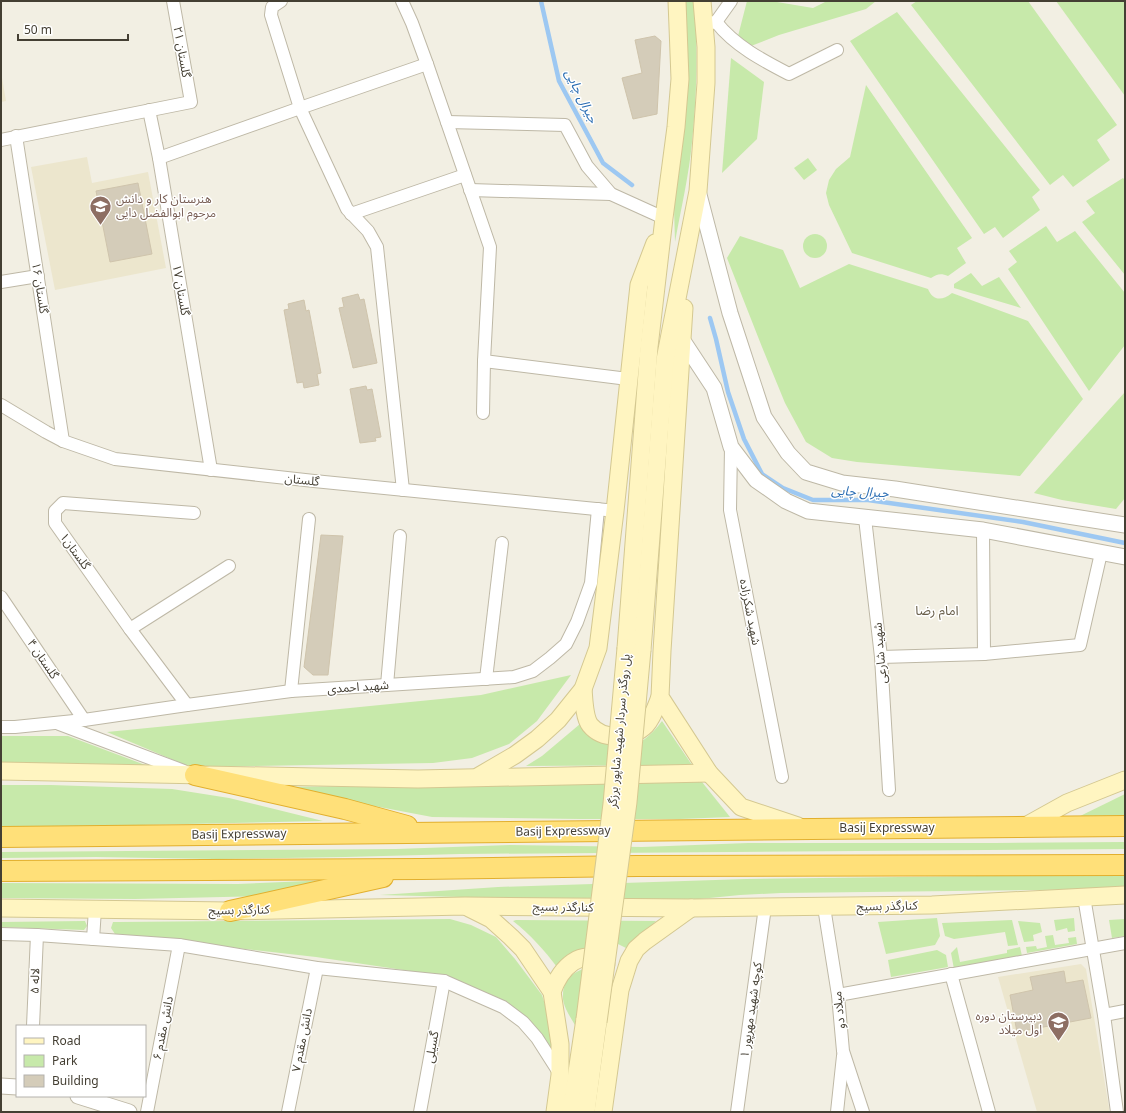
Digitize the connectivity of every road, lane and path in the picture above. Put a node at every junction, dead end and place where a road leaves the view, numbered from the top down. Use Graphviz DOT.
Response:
graph roads {
  1 [pos="173,1"];
  2 [pos="281,1"];
  3 [pos="402,1"];
  4 [pos="677,1"];
  5 [pos="702,1"];
  6 [pos="731,1"];
  7 [pos="710,23"];
  8 [pos="837,50"];
  9 [pos="427,64"];
  10 [pos="300,108"];
  11 [pos="150,110"];
  12 [pos="447,122"];
  13 [pos="16,136"];
  14 [pos="1,140"];
  15 [pos="159,158"];
  16 [pos="465,175"];
  17 [pos="470,190"];
  18 [pos="698,191"];
  19 [pos="611,194"];
  20 [pos="352,214"];
  21 [pos="664,218"];
  22 [pos="686,254"];
  23 [pos="38,276"];
  24 [pos="1,282"];
  25 [pos="682,342"];
  26 [pos="484,361"];
  27 [pos="628,378"];
  28 [pos="1,405"];
  29 [pos="483,413"];
  30 [pos="63,441"];
  31 [pos="731,447"];
  32 [pos="211,470"];
  33 [pos="403,490"];
  34 [pos="598,509"];
  35 [pos="615,511"];
  36 [pos="194,513"];
  37 [pos="866,518"];
  38 [pos="309,519"];
  39 [pos="1125,525"];
  40 [pos="983,530"];
  41 [pos="400,536"];
  42 [pos="502,543"];
  43 [pos="1101,553"];
  44 [pos="1125,557"];
  45 [pos="229,566"];
  46 [pos="1,597"];
  47 [pos="130,629"];
  48 [pos="634,649"];
  49 [pos="984,654"];
  50 [pos="881,657"];
  51 [pos="486,679"];
  52 [pos="387,685"];
  53 [pos="583,689"];
  54 [pos="291,691"];
  55 [pos="660,697"];
  56 [pos="187,705"];
  57 [pos="84,720"];
  58 [pos="56,723"];
  59 [pos="1,727"];
  60 [pos="1,770"];
  61 [pos="709,773"];
  62 [pos="195,775"];
  63 [pos="477,777"];
  64 [pos="782,777"];
  65 [pos="1125,780"];
  66 [pos="889,790"];
  67 [pos="1125,826"];
  68 [pos="804,828"];
  69 [pos="1022,828"];
  70 [pos="432,832"];
  71 [pos="1,837"];
  72 [pos="1125,865"];
  73 [pos="422,869"];
  74 [pos="1,871"];
  75 [pos="1125,895"];
  76 [pos="1084,897"];
  77 [pos="465,906"];
  78 [pos="765,907"];
  79 [pos="824,907"];
  80 [pos="1,908"];
  81 [pos="691,908"];
  82 [pos="95,909"];
  83 [pos="230,911"];
  84 [pos="1,934"];
  85 [pos="37,935"];
  86 [pos="93,939"];
  87 [pos="1125,943"];
  88 [pos="179,945"];
  89 [pos="1093,948"];
  90 [pos="317,968"];
  91 [pos="950,974"];
  92 [pos="444,981"];
  93 [pos="620,990"];
  94 [pos="552,992"];
  95 [pos="838,995"];
  96 [pos="1125,1011"];
  97 [pos="1104,1015"];
  98 [pos="592,1021"];
  99 [pos="34,1025"];
  100 [pos="843,1051"];
  101 [pos="560,1075"];
  102 [pos="1,1086"];
  103 [pos="16,1087"];
  104 [pos="81,1097"];
  105 [pos="129,1112"];
  106 [pos="147,1112"];
  107 [pos="288,1112"];
  108 [pos="420,1112"];
  109 [pos="555,1112"];
  110 [pos="572,1112"];
  111 [pos="586,1112"];
  112 [pos="602,1112"];
  113 [pos="737,1112"];
  114 [pos="837,1112"];
  115 [pos="862,1112"];
  116 [pos="989,1112"];
  117 [pos="1117,1112"];
  1 -- 11 [label="street, گلستان ۲۱"];
  2 -- 10 [label="street"];
  3 -- 9 [label="street"];
  4 -- 21 [label="main road"];
  5 -- 7 [label="main road"];
  6 -- 7 [label="street"];
  7 -- 8 [label="street"];
  7 -- 18 [label="main road"];
  9 -- 10 [label="street"];
  9 -- 12 [label="street"];
  10 -- 15 [label="street"];
  10 -- 20 [label="street"];
  11 -- 13 [label="street"];
  11 -- 15 [label="street, گلستان ۱۷"];
  12 -- 16 [label="street"];
  12 -- 19 [label="street"];
  13 -- 14 [label="street"];
  13 -- 23 [label="street, گلستان ۱۶"];
  15 -- 32 [label="street, گلستان ۱۷"];
  16 -- 17 [label="street"];
  16 -- 20 [label="street"];
  17 -- 19 [label="street"];
  17 -- 26 [label="street"];
  18 -- 22 [label="main road"];
  18 -- 39 [label="street"];
  19 -- 21 [label="street"];
  20 -- 33 [label="street"];
  21 -- 27 [label="main road"];
  21 -- 48 [label="main road, پل روگذر سردار شهید شاپور برزگر"];
  22 -- 25 [label="main road"];
  22 -- 48 [label="main road, پل روگذر سردار شهید شاپور برزگر"];
  23 -- 24 [label="street"];
  23 -- 30 [label="street, گلستان ۱۶"];
  25 -- 31 [label="street"];
  25 -- 55 [label="main road"];
  26 -- 27 [label="street"];
  26 -- 29 [label="street"];
  27 -- 35 [label="main road"];
  28 -- 30 [label="street, گلستان"];
  30 -- 32 [label="street, گلستان"];
  31 -- 37 [label="street"];
  31 -- 64 [label="street, شهید شکرزاده"];
  32 -- 33 [label="street, گلستان"];
  33 -- 34 [label="street, گلستان"];
  34 -- 35 [label="street, گلستان"];
  34 -- 51 [label="street, شهید احمدی"];
  35 -- 53 [label="main road"];
  36 -- 47 [label="street, گلستان۱"];
  37 -- 40 [label="street"];
  37 -- 50 [label="street, شهید شارعی"];
  38 -- 54 [label="street"];
  40 -- 43 [label="street"];
  40 -- 49 [label="street"];
  41 -- 52 [label="street"];
  42 -- 51 [label="street"];
  43 -- 44 [label="street"];
  43 -- 49 [label="street"];
  45 -- 47 [label="street"];
  46 -- 57 [label="street, گلستان ۴"];
  47 -- 56 [label="street, گلستان۱"];
  48 -- 98 [label="main road, پل روگذر سردار شهید شاپور برزگر, bridge"];
  49 -- 50 [label="street"];
  50 -- 66 [label="street, شهید شارعی"];
  51 -- 52 [label="street, شهید احمدی"];
  52 -- 54 [label="street, شهید احمدی"];
  53 -- 55 [label="main road"];
  53 -- 63 [label="main road"];
  54 -- 56 [label="street, شهید احمدی"];
  55 -- 61 [label="main road"];
  56 -- 57 [label="street, شهید احمدی"];
  57 -- 58 [label="street, شهید احمدی"];
  58 -- 59 [label="street, شهید احمدی"];
  58 -- 62 [label="street"];
  60 -- 62 [label="main road"];
  61 -- 63 [label="main road"];
  61 -- 68 [label="main road"];
  62 -- 63 [label="main road"];
  62 -- 70 [label="highway"];
  65 -- 69 [label="main road"];
  67 -- 69 [label="highway, Basij Expressway"];
  68 -- 69 [label="highway, Basij Expressway"];
  68 -- 70 [label="highway, Basij Expressway"];
  70 -- 71 [label="highway, Basij Expressway"];
  72 -- 73 [label="highway"];
  73 -- 74 [label="highway"];
  73 -- 83 [label="highway"];
  75 -- 76 [label="main road, کنارگذر بسیج"];
  76 -- 79 [label="main road, کنارگذر بسیج"];
  76 -- 89 [label="street"];
  77 -- 81 [label="main road, کنارگذر بسیج"];
  77 -- 83 [label="main road, کنارگذر بسیج"];
  77 -- 94 [label="main road"];
  78 -- 79 [label="main road, کنارگذر بسیج"];
  78 -- 81 [label="main road, کنارگذر بسیج"];
  78 -- 113 [label="street, کوچه شهید مهرپور ۱"];
  79 -- 95 [label="street, میلاد دو"];
  80 -- 82 [label="main road, کنارگذر بسیج"];
  81 -- 93 [label="main road"];
  82 -- 83 [label="main road, کنارگذر بسیج"];
  82 -- 86 [label="street"];
  84 -- 85 [label="street"];
  85 -- 86 [label="street"];
  85 -- 99 [label="street, لاله ۵"];
  86 -- 88 [label="street"];
  87 -- 89 [label="street"];
  88 -- 90 [label="street"];
  88 -- 106 [label="street, دانش مقدم ۶"];
  89 -- 91 [label="street"];
  89 -- 97 [label="street"];
  90 -- 92 [label="street"];
  90 -- 107 [label="street, دانش مقدم ۷"];
  91 -- 95 [label="street"];
  91 -- 116 [label="street"];
  92 -- 101 [label="street"];
  92 -- 108 [label="street, گسیلی"];
  93 -- 94 [label="main road"];
  93 -- 112 [label="main road"];
  94 -- 101 [label="main road"];
  95 -- 100 [label="street, میلاد دو"];
  96 -- 97 [label="street"];
  97 -- 117 [label="street"];
  98 -- 110 [label="main road, پل روگذر سردار شهید شاپور برزگر"];
  98 -- 111 [label="main road, پل روگذر سردار شهید شاپور برزگر"];
  100 -- 114 [label="street"];
  100 -- 115 [label="street, میلاد دو"];
  101 -- 109 [label="main road"];
  102 -- 103 [label="street"];
  104 -- 105 [label="street"];
}
